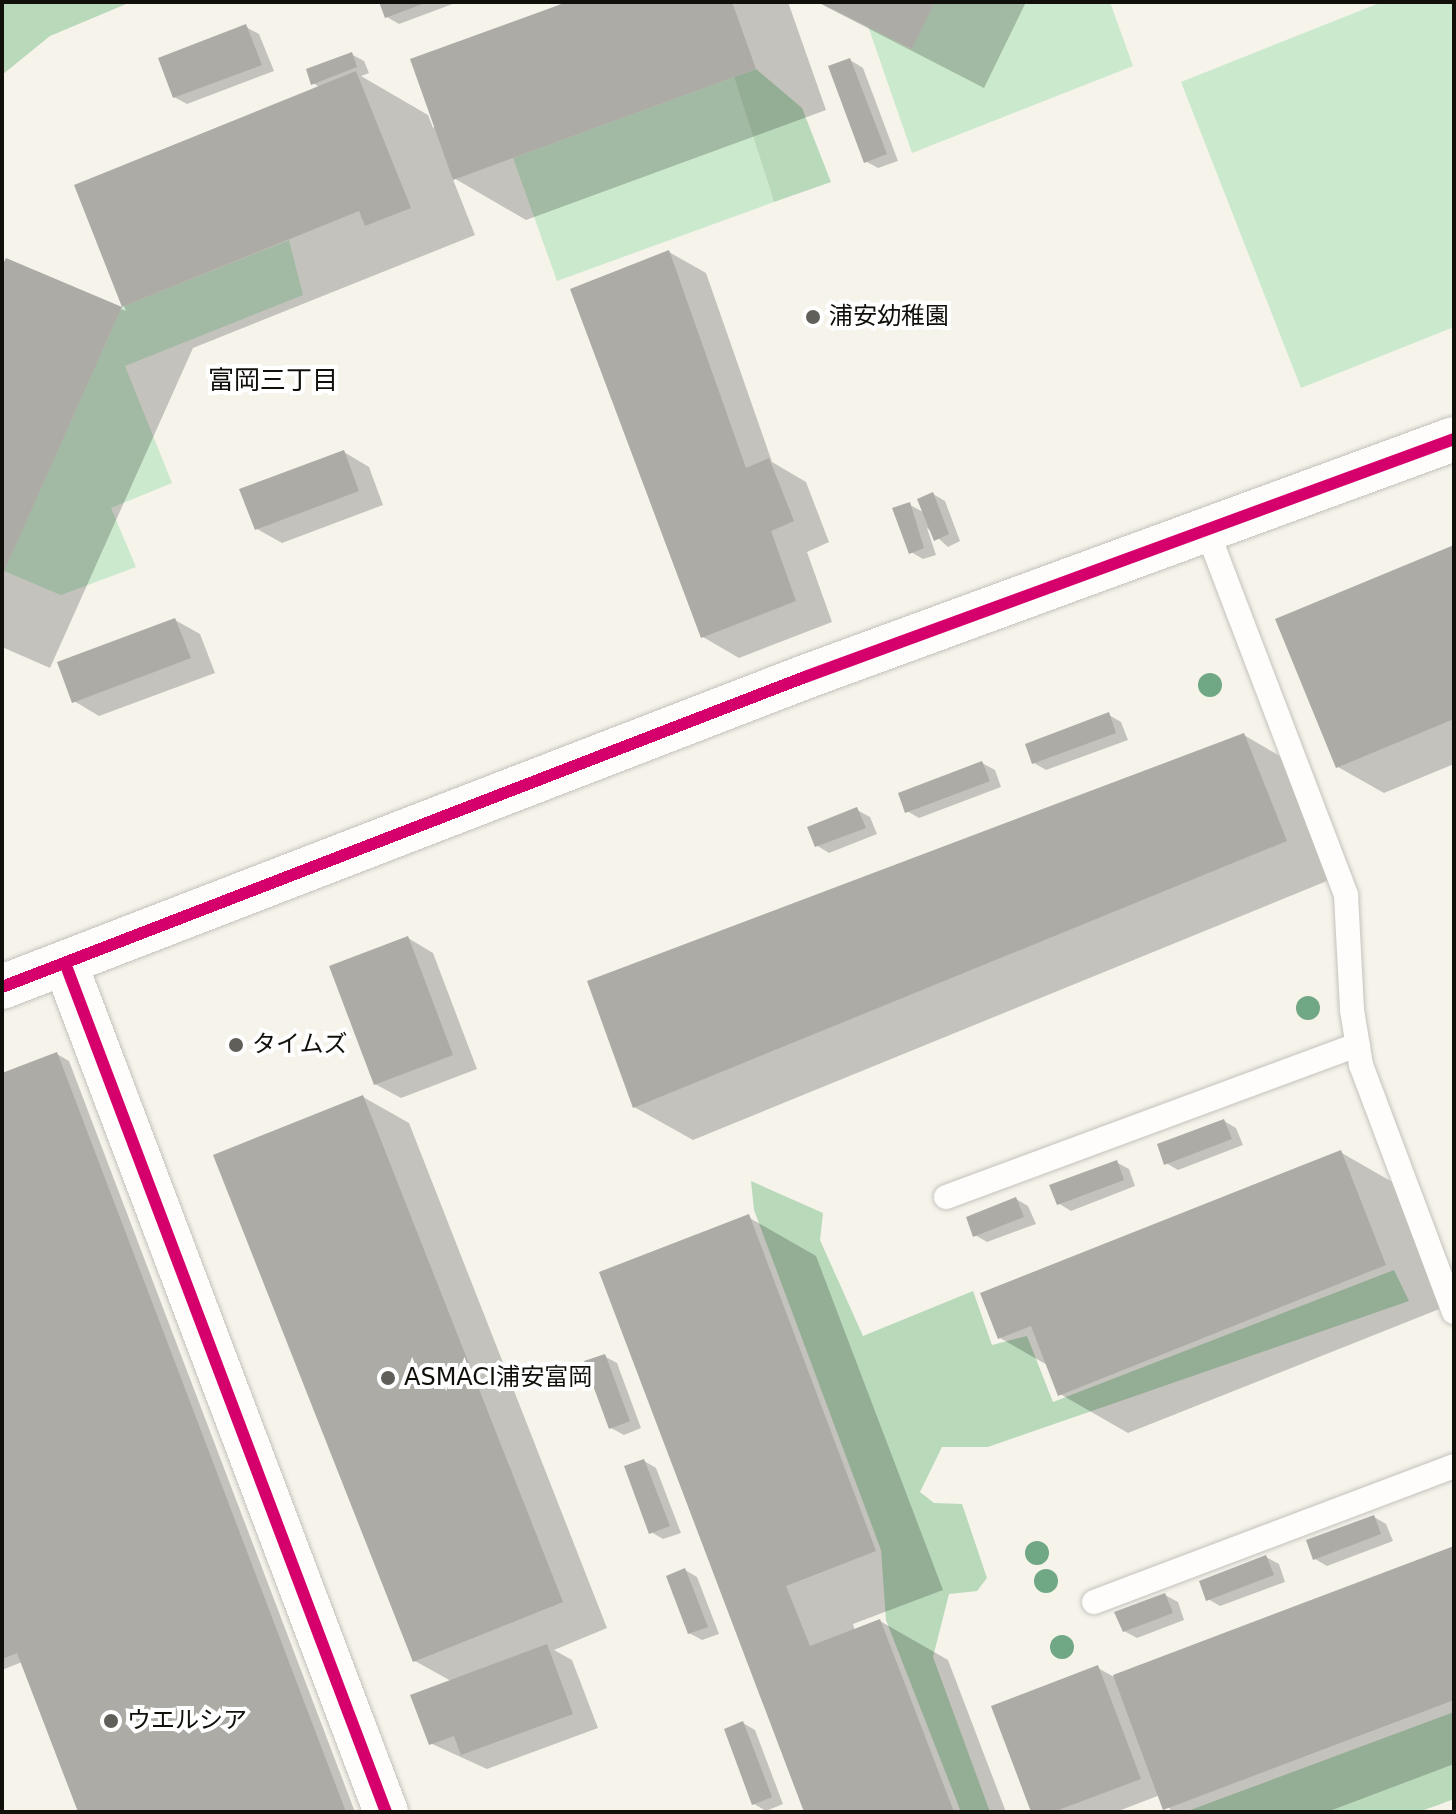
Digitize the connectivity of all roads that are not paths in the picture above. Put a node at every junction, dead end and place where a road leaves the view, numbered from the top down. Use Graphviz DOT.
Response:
graph roads {
  1 [pos="1454,439"];
  2 [pos="1206,528"];
  3 [pos="65,963"];
  4 [pos="2,987"];
  5 [pos="1358,1045"];
  6 [pos="946,1197"];
  7 [pos="1454,1312"];
  8 [pos="1454,1466"];
  9 [pos="1094,1602"];
  10 [pos="386,1812"];
  1 -- 2 [label="street"];
  2 -- 3 [label="street"];
  2 -- 5 [label="lane"];
  3 -- 4 [label="street"];
  3 -- 10 [label="street"];
  5 -- 6 [label="lane"];
  5 -- 7 [label="lane"];
  8 -- 9 [label="lane"];
}
